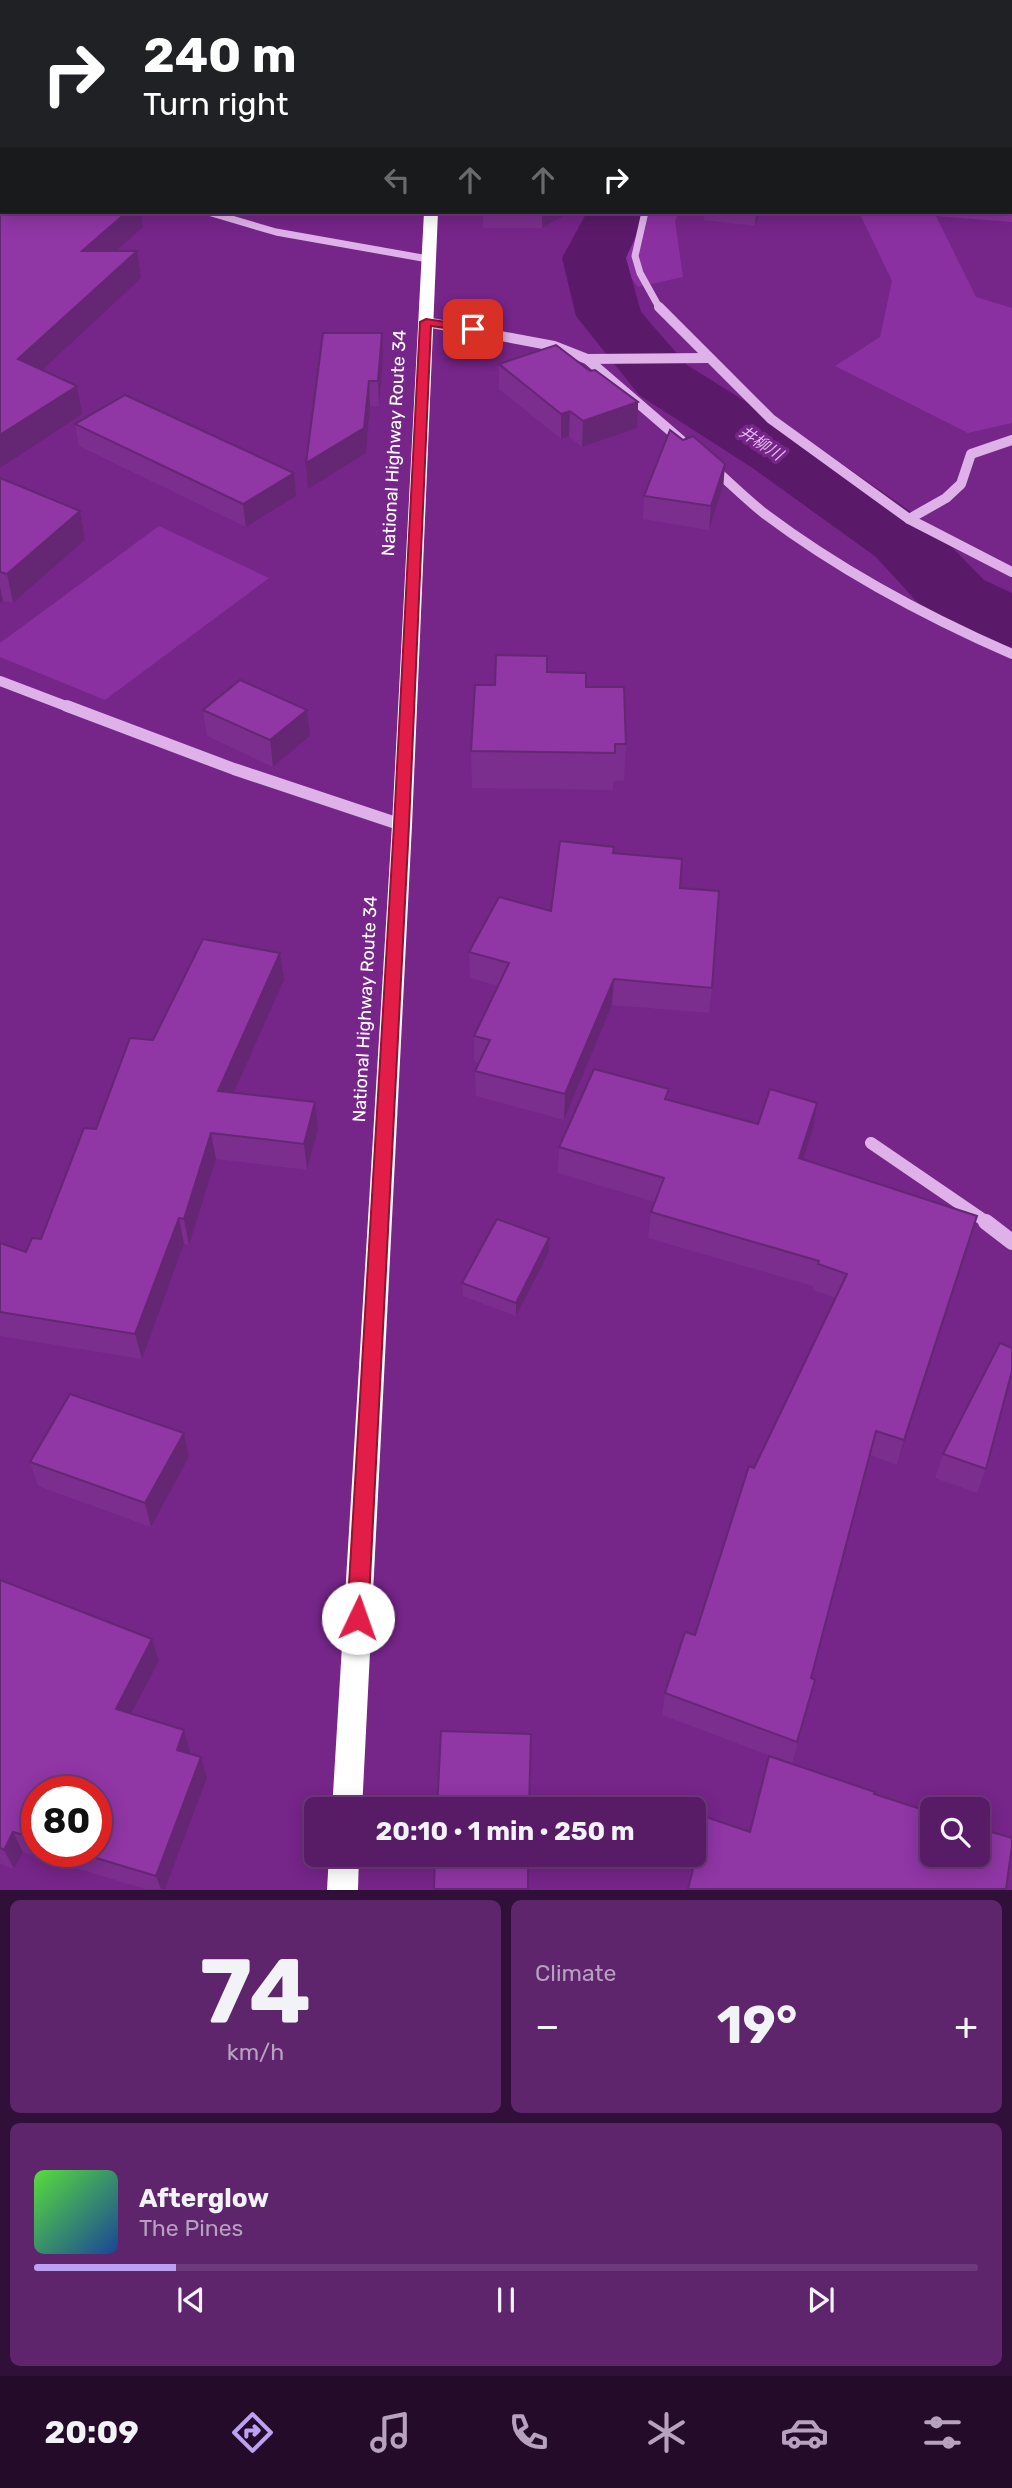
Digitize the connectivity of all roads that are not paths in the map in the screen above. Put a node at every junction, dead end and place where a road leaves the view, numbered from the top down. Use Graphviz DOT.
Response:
graph roads {
  1 [pos="215,214"];
  2 [pos="431,214"];
  3 [pos="645,214"];
  4 [pos="428,259"];
  5 [pos="426,322"];
  6 [pos="709,358"];
  7 [pos="587,359"];
  8 [pos="1012,440"];
  9 [pos="692,449"];
  10 [pos="701,457"];
  11 [pos="909,519"];
  12 [pos="1012,572"];
  13 [pos="1012,654"];
  14 [pos="0,681"];
  15 [pos="402,825"];
  16 [pos="871,1143"];
  17 [pos="1012,1242"];
  18 [pos="348,1797"];
  19 [pos="343,1867"];
  20 [pos="342,1889"];
  1 -- 4 [label="street"];
  2 -- 4 [label="highway, National Highway Route 34"];
  3 -- 6 [label="street"];
  4 -- 5 [label="highway, National Highway Route 34"];
  5 -- 7 [label="street"];
  5 -- 15 [label="highway, National Highway Route 34"];
  6 -- 7 [label="street"];
  6 -- 11 [label="street"];
  7 -- 9 [label="street"];
  8 -- 11 [label="street"];
  10 -- 13 [label="street"];
  11 -- 12 [label="street"];
  14 -- 15 [label="street"];
  15 -- 18 [label="highway, National Highway Route 34"];
  16 -- 17 [label="street"];
  19 -- 20 [label="highway"];
}
